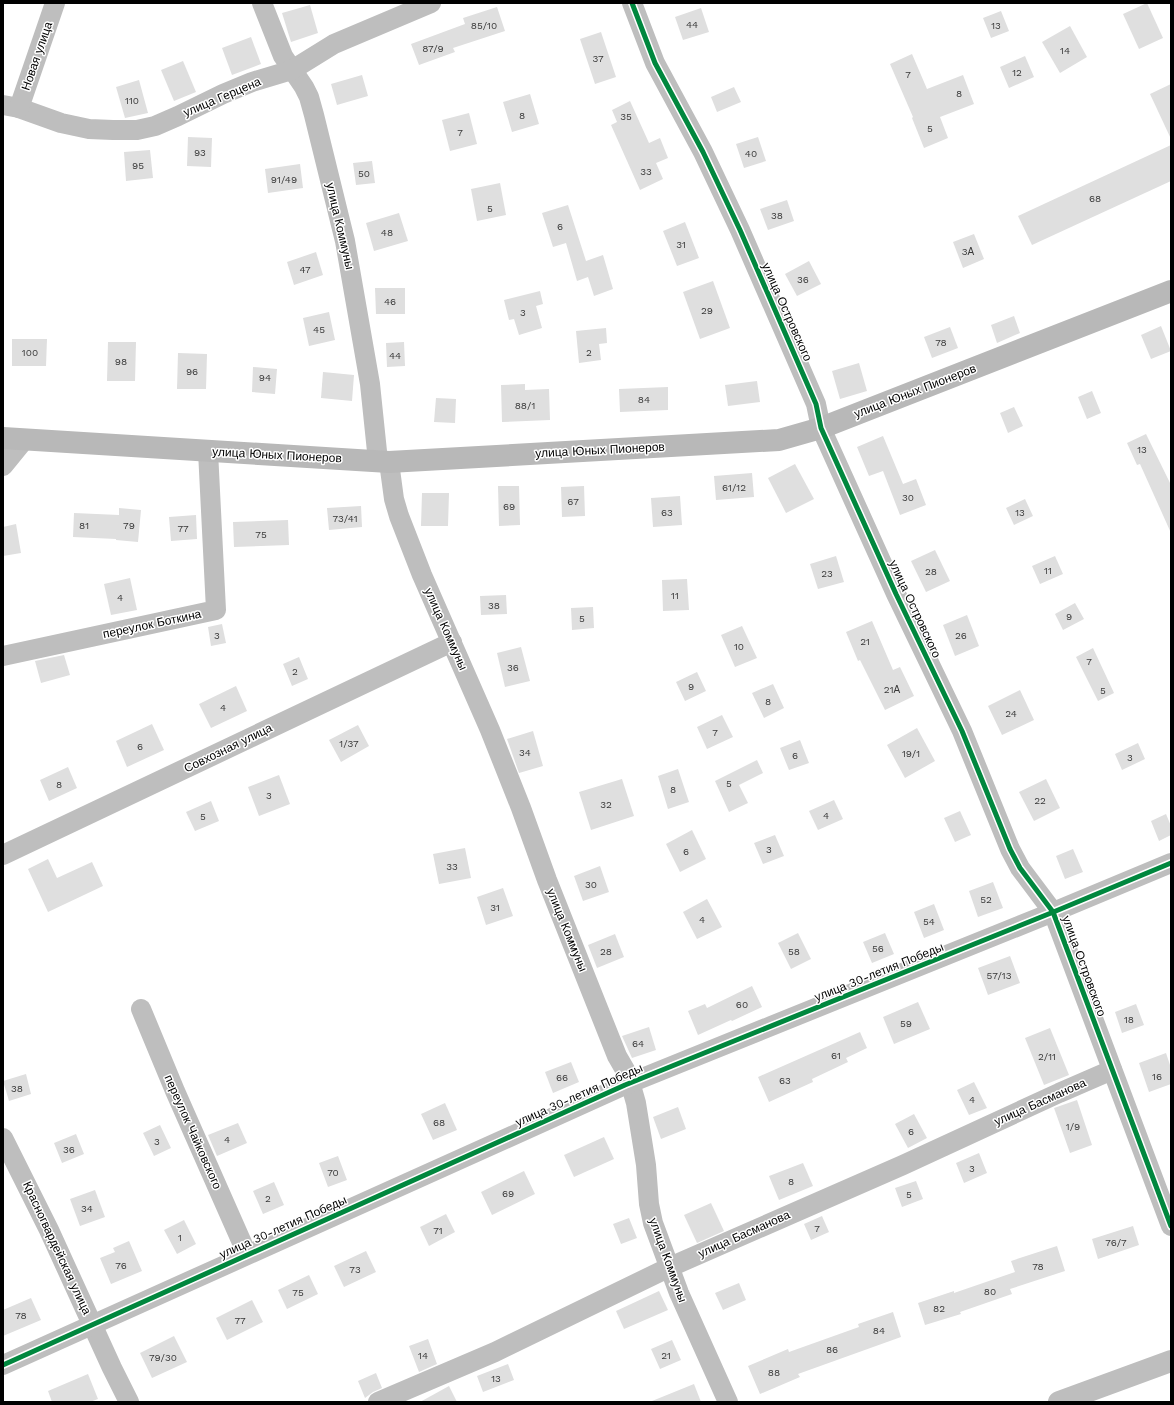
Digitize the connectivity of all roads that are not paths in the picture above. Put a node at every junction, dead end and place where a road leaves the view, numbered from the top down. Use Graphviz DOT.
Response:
graph roads {
  1 [pos="55,3"];
  2 [pos="262,3"];
  3 [pos="431,3"];
  4 [pos="632,3"];
  5 [pos="292,70"];
  6 [pos="11,107"];
  7 [pos="1171,291"];
  8 [pos="821,428"];
  9 [pos="3,438"];
  10 [pos="25,439"];
  11 [pos="208,451"];
  12 [pos="383,462"];
  13 [pos="3,466"];
  14 [pos="452,642"];
  15 [pos="3,656"];
  16 [pos="3,855"];
  17 [pos="1171,863"];
  18 [pos="1053,912"];
  19 [pos="141,1009"];
  20 [pos="1112,1070"];
  21 [pos="630,1083"];
  22 [pos="3,1138"];
  23 [pos="1171,1226"];
  24 [pos="247,1254"];
  25 [pos="670,1268"];
  26 [pos="93,1324"];
  27 [pos="1171,1361"];
  28 [pos="3,1365"];
  29 [pos="129,1402"];
  30 [pos="378,1402"];
  31 [pos="728,1402"];
  32 [pos="1059,1402"];
  1 -- 6 [label="street, Новая улица"];
  2 -- 5 [label="street, улица Коммуны"];
  3 -- 5 [label="street, улица Герцена"];
  4 -- 8 [label="street, улица Островского"];
  5 -- 6 [label="street, улица Герцена"];
  5 -- 12 [label="street, улица Коммуны"];
  7 -- 8 [label="main road, улица Юных Пионеров"];
  8 -- 12 [label="main road, улица Юных Пионеров"];
  8 -- 18 [label="street, улица Островского"];
  9 -- 10 [label="main road, улица Юных Пионеров"];
  10 -- 11 [label="main road, улица Юных Пионеров"];
  10 -- 13 [label="street"];
  11 -- 12 [label="main road, улица Юных Пионеров"];
  11 -- 15 [label="street, переулок Боткина"];
  12 -- 14 [label="street, улица Коммуны"];
  14 -- 16 [label="street, Совхозная улица"];
  14 -- 21 [label="street, улица Коммуны"];
  17 -- 18 [label="street, улица 30-летия Победы"];
  18 -- 20 [label="street, улица Островского"];
  18 -- 21 [label="street, улица 30-летия Победы"];
  19 -- 24 [label="street, переулок Чайковского"];
  20 -- 23 [label="street, улица Островского"];
  20 -- 25 [label="street, улица Басманова"];
  21 -- 24 [label="street, улица 30-летия Победы"];
  21 -- 25 [label="street, улица Коммуны"];
  22 -- 26 [label="street, Красногвардейская улица"];
  24 -- 26 [label="street, улица 30-летия Победы"];
  25 -- 30 [label="street, улица Басманова"];
  25 -- 31 [label="street, улица Коммуны"];
  26 -- 28 [label="street, улица 30-летия Победы"];
  26 -- 29 [label="street, Красногвардейская улица"];
  27 -- 32 [label="street"];
}
